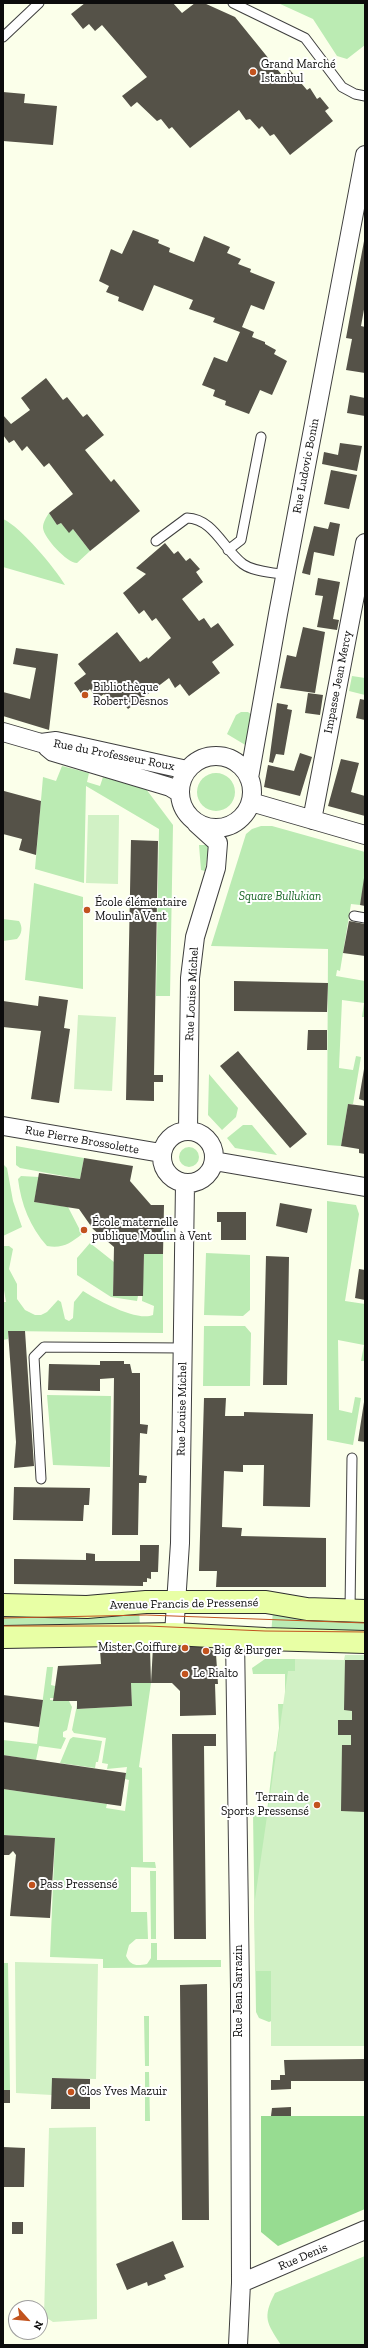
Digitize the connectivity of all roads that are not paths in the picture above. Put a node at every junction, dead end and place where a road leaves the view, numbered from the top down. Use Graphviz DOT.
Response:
graph roads {
  1 [pos="39,3"];
  2 [pos="233,3"];
  3 [pos="3,37"];
  4 [pos="365,96"];
  5 [pos="365,155"];
  6 [pos="261,437"];
  7 [pos="156,541"];
  8 [pos="365,543"];
  9 [pos="228,550"];
  10 [pos="285,575"];
  11 [pos="3,732"];
  12 [pos="41,742"];
  13 [pos="187,770"];
  14 [pos="249,778"];
  15 [pos="180,793"];
  16 [pos="251,802"];
  17 [pos="312,820"];
  18 [pos="196,823"];
  19 [pos="365,835"];
  20 [pos="354,916"];
  21 [pos="365,918"];
  22 [pos="3,1126"];
  23 [pos="188,1130"];
  24 [pos="162,1153"];
  25 [pos="214,1161"];
  26 [pos="185,1183"];
  27 [pos="365,1187"];
  28 [pos="183,1348"];
  29 [pos="352,1458"];
  30 [pos="41,1479"];
  31 [pos="175,1603"];
  32 [pos="236,1604"];
  33 [pos="3,1605"];
  34 [pos="357,1611"];
  35 [pos="174,1634"];
  36 [pos="3,1637"];
  37 [pos="235,1637"];
  38 [pos="365,1642"];
  39 [pos="365,2230"];
  40 [pos="241,2283"];
  41 [pos="238,2345"];
  1 -- 3 [label="lane"];
  2 -- 4 [label="lane"];
  5 -- 10 [label="street, Rue Ludovic Bonin"];
  6 -- 9 [label="lane"];
  7 -- 9 [label="lane"];
  8 -- 17 [label="street, Impasse Jean Mercy"];
  9 -- 10 [label="lane"];
  10 -- 14 [label="street, Rue Ludovic Bonin"];
  11 -- 12 [label="street, Rue du Professeur Roux"];
  12 -- 13 [label="street, Rue du Professeur Roux"];
  12 -- 15 [label="street, Rue du Professeur Roux"];
  13 -- 14 [label="street"];
  13 -- 15 [label="street"];
  14 -- 16 [label="street"];
  15 -- 18 [label="street"];
  16 -- 17 [label="street"];
  16 -- 18 [label="street"];
  17 -- 19 [label="street"];
  18 -- 23 [label="street, Rue Louise Michel"];
  20 -- 21 [label="lane"];
  22 -- 24 [label="street, Rue Pierre Brossolette"];
  23 -- 24 [label="street"];
  23 -- 25 [label="street"];
  24 -- 26 [label="street"];
  25 -- 26 [label="street"];
  25 -- 27 [label="street"];
  26 -- 28 [label="street, Rue Louise Michel"];
  28 -- 30 [label="lane"];
  28 -- 31 [label="street, Rue Louise Michel"];
  29 -- 34 [label="lane"];
  31 -- 32 [label="street, Avenue Francis de Pressensé"];
  31 -- 33 [label="street, Avenue Francis de Pressensé"];
  31 -- 35 [label="street, Rue Louise Michel"];
  32 -- 34 [label="street, Avenue Francis de Pressensé"];
  32 -- 37 [label="street"];
  35 -- 36 [label="street"];
  35 -- 37 [label="street"];
  37 -- 38 [label="street"];
  37 -- 40 [label="street, Rue Jean Sarrazin"];
  39 -- 40 [label="street, Rue Denis"];
  40 -- 41 [label="street, Rue Jean Sarrazin"];
}
